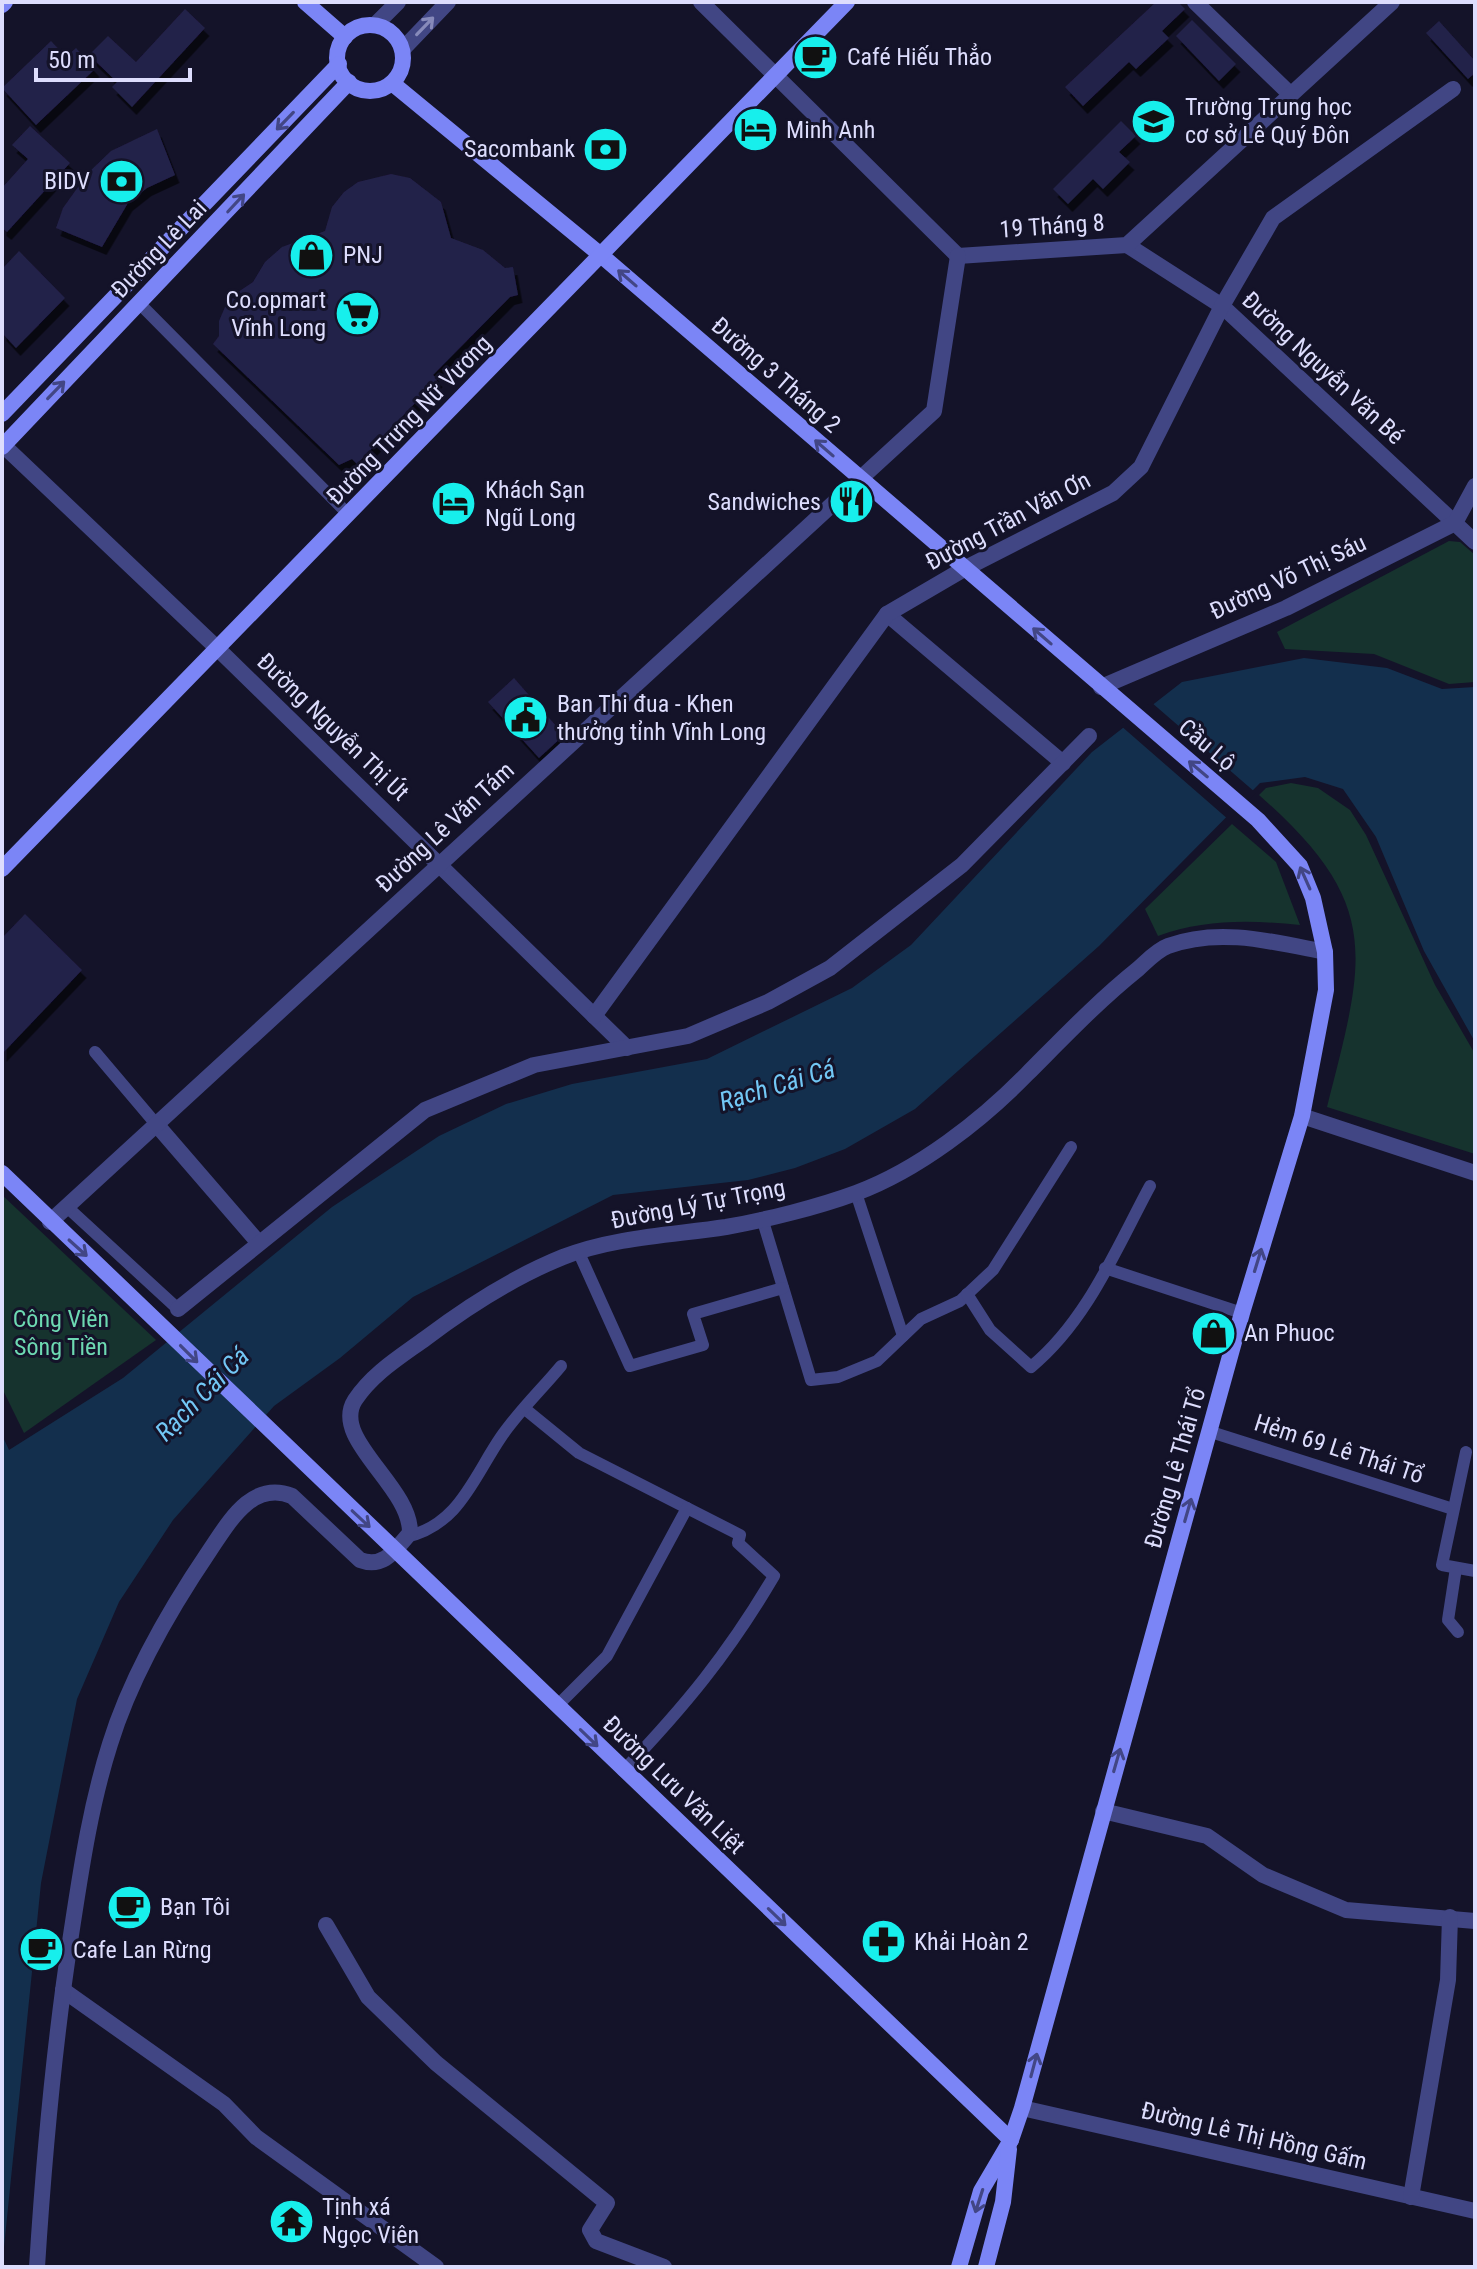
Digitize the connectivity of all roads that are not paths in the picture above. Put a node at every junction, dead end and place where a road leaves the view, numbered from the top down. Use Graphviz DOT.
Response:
graph roads {
  1 [pos="305,2"];
  2 [pos="398,2"];
  3 [pos="448,2"];
  4 [pos="701,2"];
  5 [pos="847,2"];
  6 [pos="1195,2"];
  7 [pos="1392,2"];
  8 [pos="375,25"];
  9 [pos="345,37"];
  10 [pos="402,50"];
  11 [pos="339,64"];
  12 [pos="776,76"];
  13 [pos="349,82"];
  14 [pos="392,83"];
  15 [pos="1453,89"];
  16 [pos="1290,94"];
  17 [pos="1127,245"];
  18 [pos="602,256"];
  19 [pos="958,256"];
  20 [pos="139,303"];
  21 [pos="1222,306"];
  22 [pos="2,414"];
  23 [pos="2,445"];
  24 [pos="860,479"];
  25 [pos="1475,486"];
  26 [pos="349,515"];
  27 [pos="1455,523"];
  28 [pos="1475,542"];
  29 [pos="964,569"];
  30 [pos="887,614"];
  31 [pos="218,649"];
  32 [pos="1101,687"];
  33 [pos="1125,707"];
  34 [pos="1089,736"];
  35 [pos="1063,763"];
  36 [pos="1258,820"];
  37 [pos="440,864"];
  38 [pos="2,869"];
  39 [pos="1325,952"];
  40 [pos="594,1016"];
  41 [pos="627,1048"];
  42 [pos="95,1052"];
  43 [pos="1302,1116"];
  44 [pos="156,1124"];
  45 [pos="1071,1147"];
  46 [pos="2,1173"];
  47 [pos="1475,1173"];
  48 [pos="1150,1186"];
  49 [pos="856,1193"];
  50 [pos="67,1207"];
  51 [pos="762,1218"];
  52 [pos="50,1222"];
  53 [pos="258,1242"];
  54 [pos="579,1253"];
  55 [pos="1105,1268"];
  56 [pos="783,1288"];
  57 [pos="967,1294"];
  58 [pos="178,1309"];
  59 [pos="1242,1313"];
  60 [pos="903,1336"];
  61 [pos="561,1366"];
  62 [pos="525,1409"];
  63 [pos="1211,1432"];
  64 [pos="1466,1452"];
  65 [pos="687,1508"];
  66 [pos="1453,1509"];
  67 [pos="406,1537"];
  68 [pos="394,1551"];
  69 [pos="1456,1568"];
  70 [pos="1475,1571"];
  71 [pos="1458,1632"];
  72 [pos="557,1706"];
  73 [pos="623,1771"];
  74 [pos="1103,1811"];
  75 [pos="1450,1917"];
  76 [pos="1475,1921"];
  77 [pos="326,1925"];
  78 [pos="63,1990"];
  79 [pos="1022,2108"];
  80 [pos="1011,2140"];
  81 [pos="1411,2197"];
  82 [pos="1475,2211"];
  83 [pos="37,2267"];
  84 [pos="436,2267"];
  85 [pos="664,2267"];
  86 [pos="959,2267"];
  87 [pos="986,2267"];
  1 -- 9 [label="main road"];
  2 -- 8 [label="street"];
  10 -- 3 [label="street, one-way"];
  4 -- 12 [label="street"];
  5 -- 12 [label="main road, Đường Trưng Nữ Vương"];
  6 -- 16 [label="street"];
  7 -- 16 [label="street, 19 Tháng 8"];
  8 -- 9 [label="main road"];
  8 -- 10 [label="main road"];
  9 -- 11 [label="main road"];
  10 -- 14 [label="main road"];
  11 -- 13 [label="main road"];
  11 -- 22 [label="main road, Đường Lê Lai, one-way"];
  12 -- 18 [label="main road, Đường Trưng Nữ Vương"];
  12 -- 19 [label="street"];
  13 -- 14 [label="main road"];
  20 -- 13 [label="main road, Đường Lê Lai, one-way"];
  14 -- 18 [label="main road, Đường 3 Tháng 2"];
  15 -- 21 [label="street, Đường Trần Văn Ơn"];
  16 -- 17 [label="street, 19 Tháng 8"];
  17 -- 19 [label="street, 19 Tháng 8"];
  17 -- 21 [label="street, Đường Nguyễn Văn Bé"];
  24 -- 18 [label="main road, Đường 3 Tháng 2, one-way"];
  18 -- 26 [label="main road, Đường Trưng Nữ Vương"];
  19 -- 24 [label="street, Đường Lê Văn Tám"];
  23 -- 20 [label="main road, Đường Lê Lai, one-way"];
  20 -- 26 [label="lane"];
  21 -- 27 [label="street, Đường Nguyễn Văn Bé"];
  21 -- 29 [label="street, Đường Trần Văn Ơn"];
  23 -- 31 [label="street, Đường Nguyễn Thị Út"];
  24 -- 29 [label="main road, Đường 3 Tháng 2"];
  24 -- 37 [label="street, Đường Lê Văn Tám"];
  25 -- 27 [label="street"];
  26 -- 31 [label="main road, Đường Trưng Nữ Vương"];
  27 -- 28 [label="street, Đường Nguyễn Văn Bé"];
  27 -- 32 [label="street, Đường Võ Thị Sáu"];
  29 -- 30 [label="street, Đường Trần Văn Ơn"];
  32 -- 29 [label="main road, Đường 3 Tháng 2, one-way"];
  30 -- 35 [label="street"];
  30 -- 40 [label="street, Đường Trần Văn Ơn"];
  31 -- 37 [label="street, Đường Nguyễn Thị Út"];
  31 -- 38 [label="main road, Đường Trưng Nữ Vương"];
  32 -- 33 [label="main road, Đường 3 Tháng 2"];
  36 -- 33 [label="main road, Cầu Lộ, one-way"];
  34 -- 35 [label="street"];
  35 -- 41 [label="street"];
  39 -- 36 [label="main road, Đường Lê Thái Tổ, one-way"];
  37 -- 40 [label="street, Đường Nguyễn Thị Út"];
  37 -- 44 [label="street, Đường Lê Văn Tám"];
  39 -- 43 [label="main road, Đường Lê Thái Tổ"];
  39 -- 49 [label="street, Đường Lý Tự Trọng"];
  40 -- 41 [label="street, Đường Nguyễn Thị Út"];
  41 -- 53 [label="street"];
  42 -- 44 [label="lane"];
  43 -- 47 [label="street"];
  59 -- 43 [label="main road, Đường Lê Thái Tổ, one-way"];
  44 -- 50 [label="street, Đường Lê Văn Tám"];
  44 -- 53 [label="street"];
  45 -- 57 [label="lane"];
  46 -- 52 [label="main road, Đường Lưu Văn Liệt"];
  48 -- 55 [label="lane"];
  49 -- 51 [label="street, Đường Lý Tự Trọng"];
  49 -- 60 [label="lane"];
  50 -- 52 [label="street, Đường Lê Văn Tám"];
  50 -- 58 [label="lane"];
  51 -- 54 [label="street, Đường Lý Tự Trọng"];
  51 -- 56 [label="lane"];
  52 -- 68 [label="main road, Đường Lưu Văn Liệt, one-way"];
  53 -- 58 [label="street"];
  54 -- 56 [label="lane"];
  54 -- 67 [label="street, Đường Lý Tự Trọng"];
  55 -- 57 [label="lane"];
  55 -- 59 [label="lane"];
  56 -- 60 [label="lane"];
  57 -- 60 [label="lane"];
  59 -- 63 [label="main road, Đường Lê Thái Tổ"];
  61 -- 62 [label="lane"];
  62 -- 65 [label="lane"];
  62 -- 67 [label="lane"];
  63 -- 66 [label="lane, Hẻm 69 Lê Thái Tổ"];
  74 -- 63 [label="main road, Đường Lê Thái Tổ, one-way"];
  64 -- 66 [label="lane, Hẻm 69 Lê Thái Tổ"];
  65 -- 72 [label="lane"];
  65 -- 73 [label="lane"];
  66 -- 69 [label="lane, Hẻm 69 Lê Thái Tổ"];
  67 -- 68 [label="street"];
  68 -- 72 [label="main road, Đường Lưu Văn Liệt"];
  68 -- 78 [label="street"];
  69 -- 70 [label="lane"];
  69 -- 71 [label="lane, Hẻm 69 Lê Thái Tổ"];
  72 -- 73 [label="main road, Đường Lưu Văn Liệt, one-way"];
  73 -- 80 [label="main road, Đường Lưu Văn Liệt, one-way"];
  74 -- 75 [label="street"];
  79 -- 74 [label="main road, Đường Lê Thái Tổ, one-way"];
  75 -- 76 [label="street"];
  75 -- 81 [label="street"];
  77 -- 85 [label="street"];
  78 -- 83 [label="street"];
  78 -- 84 [label="street"];
  79 -- 80 [label="main road, Đường Lê Thái Tổ"];
  79 -- 81 [label="street, Đường Lê Thị Hồng Gấm"];
  80 -- 86 [label="main road, Đường Lê Thái Tổ, one-way"];
  80 -- 87 [label="main road, Đường Lê Thái Tổ"];
  81 -- 82 [label="street, Đường Lê Thị Hồng Gấm"];
}
